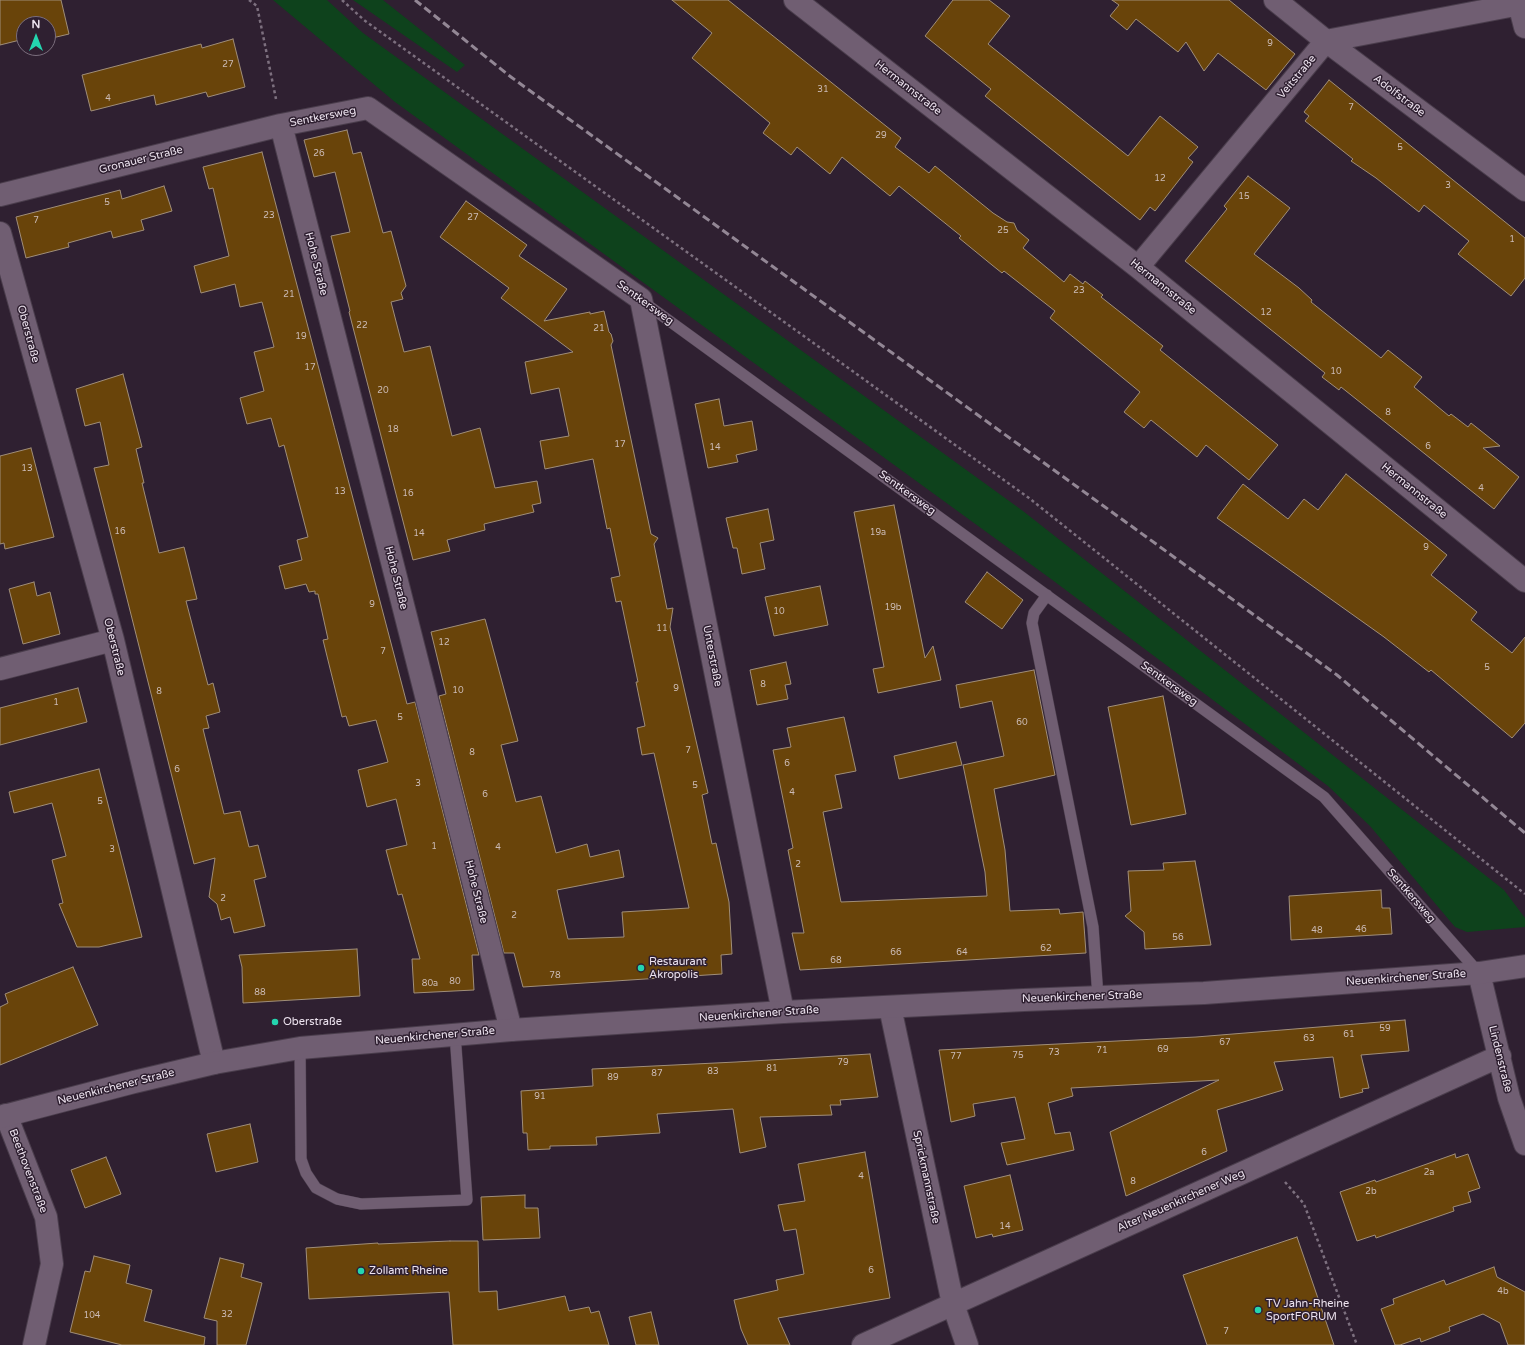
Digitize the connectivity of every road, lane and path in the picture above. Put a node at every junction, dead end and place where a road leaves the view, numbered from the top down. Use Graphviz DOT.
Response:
graph roads {
  1 [pos="249,0"];
  2 [pos="342,0"];
  3 [pos="796,0"];
  4 [pos="1275,0"];
  5 [pos="1521,3"];
  6 [pos="1525,26"];
  7 [pos="1326,41"];
  8 [pos="281,126"];
  9 [pos="1525,190"];
  10 [pos="0,196"];
  11 [pos="0,233"];
  12 [pos="1138,268"];
  13 [pos="641,299"];
  14 [pos="1525,581"];
  15 [pos="1047,595"];
  16 [pos="113,640"];
  17 [pos="0,669"];
  18 [pos="1525,894"];
  19 [pos="1525,966"];
  20 [pos="1479,973"];
  21 [pos="1098,997"];
  22 [pos="890,1007"];
  23 [pos="783,1012"];
  24 [pos="511,1030"];
  25 [pos="455,1034"];
  26 [pos="300,1048"];
  27 [pos="1500,1056"];
  28 [pos="214,1063"];
  29 [pos="3,1116"];
  30 [pos="1525,1144"];
  31 [pos="1268,1162"];
  32 [pos="953,1304"];
  33 [pos="34,1345"];
  34 [pos="863,1345"];
  35 [pos="967,1345"];
  36 [pos="1357,1345"];
  1 -- 8 [label="path"];
  2 -- 18 [label="path"];
  3 -- 12 [label="street, Hermannstraße"];
  4 -- 7 [label="street, Adolfstraße"];
  5 -- 6 [label="street"];
  5 -- 7 [label="street"];
  7 -- 9 [label="street, Adolfstraße"];
  7 -- 12 [label="street, Veitstraße"];
  8 -- 10 [label="street, Gronauer Straße"];
  8 -- 13 [label="street, Sentkersweg"];
  8 -- 24 [label="street, Hohe Straße"];
  11 -- 16 [label="street, Oberstraße"];
  12 -- 14 [label="street, Hermannstraße"];
  13 -- 15 [label="lane, Sentkersweg"];
  13 -- 23 [label="street, Unterstraße"];
  15 -- 20 [label="lane, Sentkersweg"];
  15 -- 21 [label="lane"];
  16 -- 17 [label="street"];
  16 -- 28 [label="street, Oberstraße"];
  19 -- 20 [label="street, Neuenkirchener Straße"];
  20 -- 21 [label="street, Neuenkirchener Straße"];
  20 -- 27 [label="street, Lindenstraße"];
  21 -- 22 [label="street, Neuenkirchener Straße"];
  22 -- 23 [label="street, Neuenkirchener Straße"];
  22 -- 32 [label="street, Sprickmannstraße"];
  23 -- 24 [label="street, Neuenkirchener Straße"];
  24 -- 25 [label="street, Neuenkirchener Straße"];
  25 -- 26 [label="street, Neuenkirchener Straße"];
  25 -- 26 [label="lane"];
  26 -- 28 [label="street, Neuenkirchener Straße"];
  27 -- 30 [label="street, Lindenstraße"];
  27 -- 31 [label="street, Alter Neuenkirchener Weg"];
  28 -- 29 [label="street, Neuenkirchener Straße"];
  29 -- 33 [label="street, Beethovenstraße"];
  31 -- 32 [label="street, Alter Neuenkirchener Weg"];
  31 -- 36 [label="path"];
  32 -- 34 [label="street, Alter Neuenkirchener Weg"];
  32 -- 35 [label="street, Sprickmannstraße"];
}
